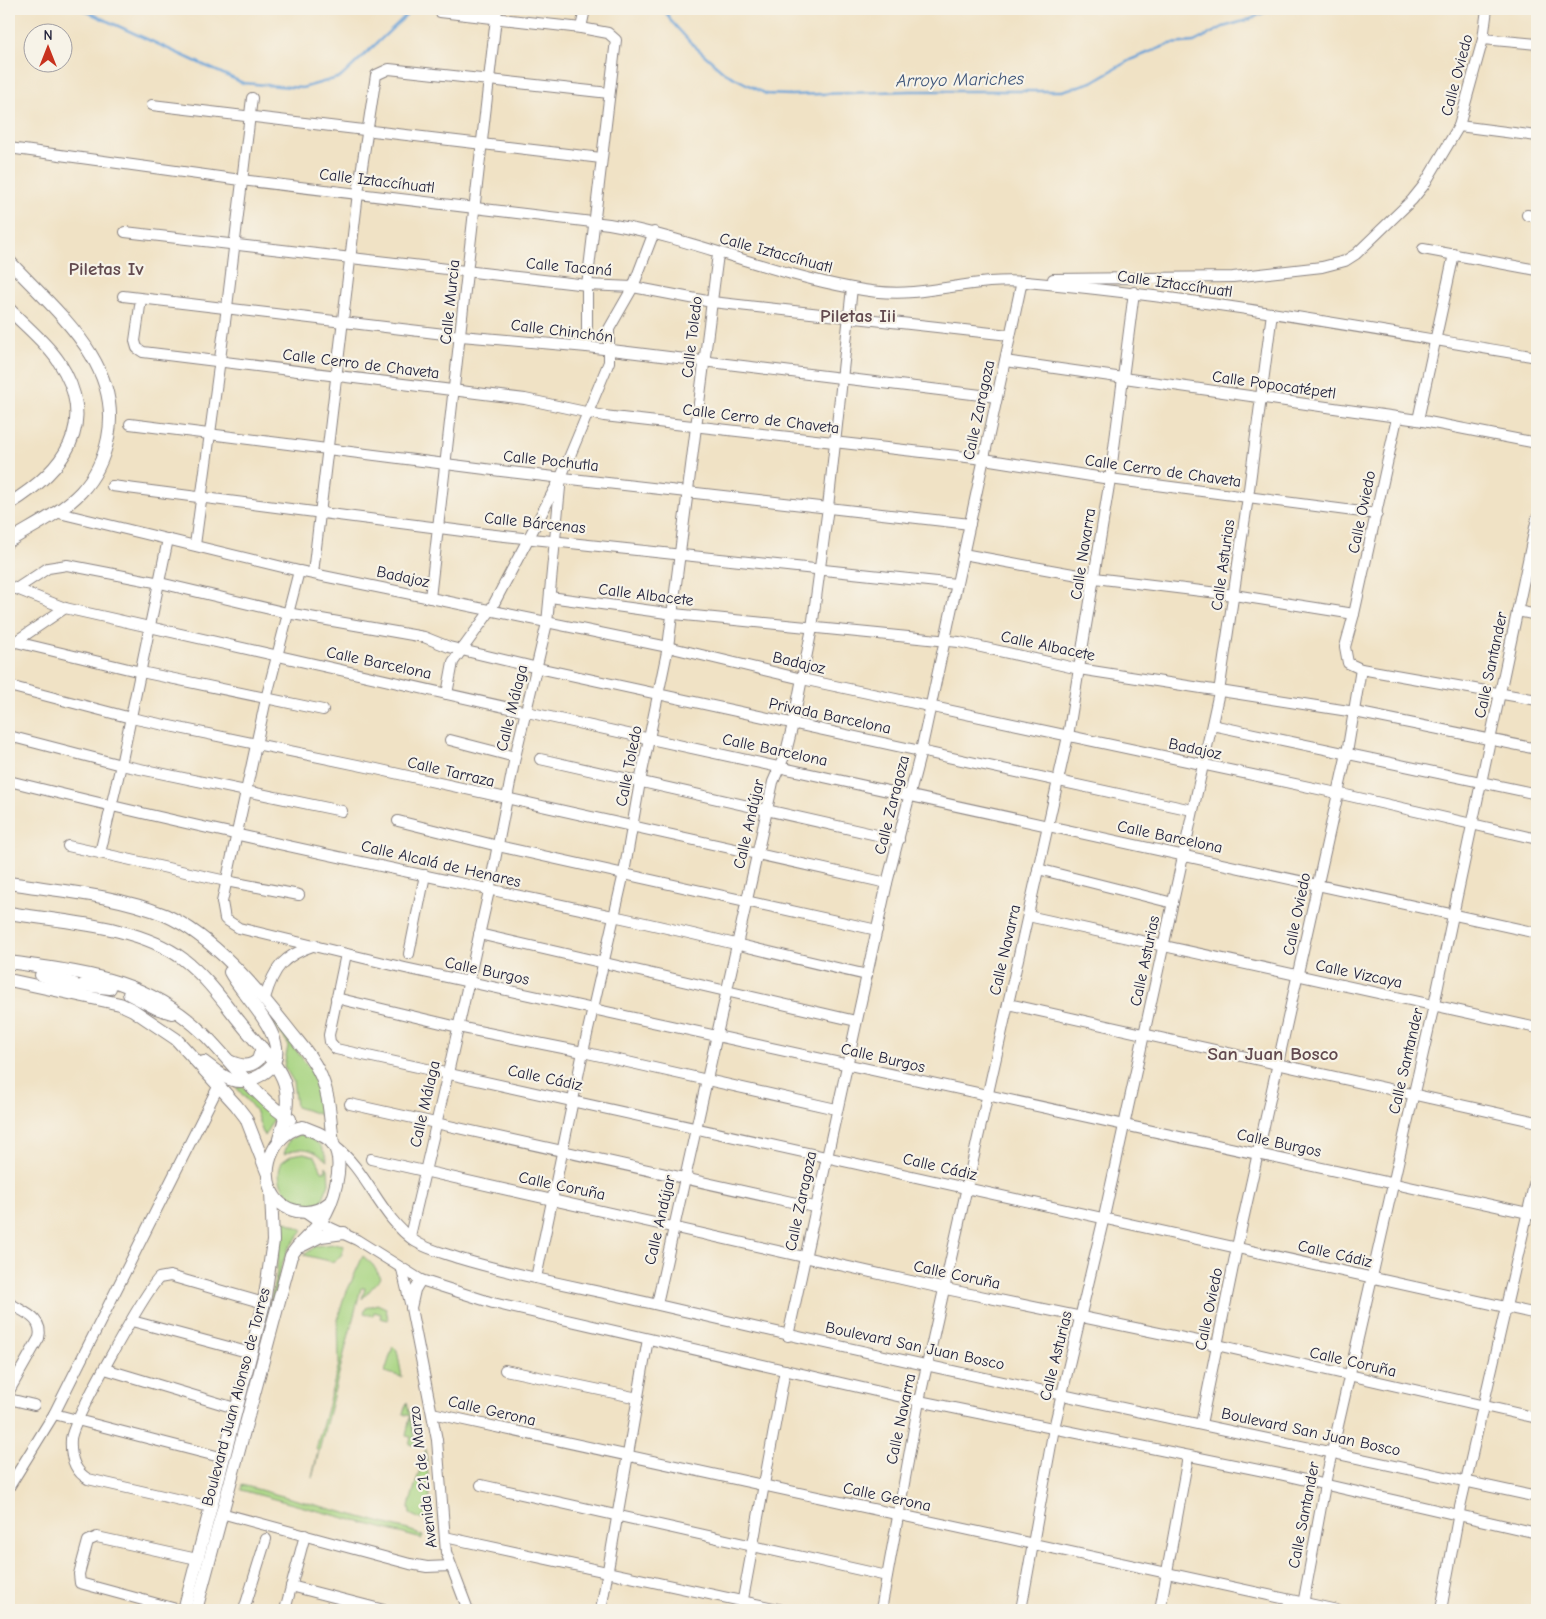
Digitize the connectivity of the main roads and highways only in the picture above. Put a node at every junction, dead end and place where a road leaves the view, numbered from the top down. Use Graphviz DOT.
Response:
graph roads {
  1 [pos="9,261"];
  2 [pos="9,309"];
  3 [pos="9,504"];
  4 [pos="9,541"];
  5 [pos="9,883"];
  6 [pos="9,913"];
  7 [pos="223,958"];
  8 [pos="9,962"];
  9 [pos="9,969"];
  10 [pos="9,980"];
  11 [pos="78,993"];
  12 [pos="182,1016"];
  13 [pos="262,1048"];
  14 [pos="191,1055"];
  15 [pos="227,1060"];
  16 [pos="274,1063"];
  17 [pos="247,1081"];
  18 [pos="285,1117"];
  19 [pos="303,1127"];
  20 [pos="279,1139"];
  21 [pos="333,1144"];
  22 [pos="267,1172"];
  23 [pos="271,1191"];
  24 [pos="330,1203"];
  25 [pos="344,1234"];
  26 [pos="296,1248"];
  27 [pos="216,1510"];
  28 [pos="184,1610"];
  29 [pos="196,1610"];
  1 -- 4 [label="main road"];
  2 -- 3 [label="main road"];
  5 -- 7 [label="main road"];
  6 -- 13 [label="main road"];
  7 -- 16 [label="main road"];
  7 -- 21 [label="main road"];
  8 -- 12 [label="main road"];
  9 -- 11 [label="main road"];
  10 -- 11 [label="main road"];
  11 -- 12 [label="main road"];
  11 -- 14 [label="main road"];
  12 -- 15 [label="main road"];
  13 -- 15 [label="main road"];
  13 -- 16 [label="main road"];
  14 -- 17 [label="main road"];
  14 -- 22 [label="main road"];
  15 -- 17 [label="main road"];
  16 -- 17 [label="main road"];
  16 -- 18 [label="main road"];
  17 -- 18 [label="main road"];
  18 -- 19 [label="main road"];
  18 -- 20 [label="main road"];
  19 -- 20 [label="main road"];
  19 -- 21 [label="main road"];
  20 -- 22 [label="main road"];
  21 -- 24 [label="main road"];
  22 -- 23 [label="main road"];
  23 -- 24 [label="main road"];
  23 -- 27 [label="main road, Boulevard Juan Alonso de Torres"];
  24 -- 26 [label="main road, Boulevard Juan Alonso de Torres"];
  25 -- 26 [label="main road"];
  26 -- 27 [label="main road, Boulevard Juan Alonso de Torres"];
  27 -- 28 [label="main road, Boulevard Juan Alonso de Torres"];
  27 -- 29 [label="main road, Boulevard Juan Alonso de Torres"];
}
